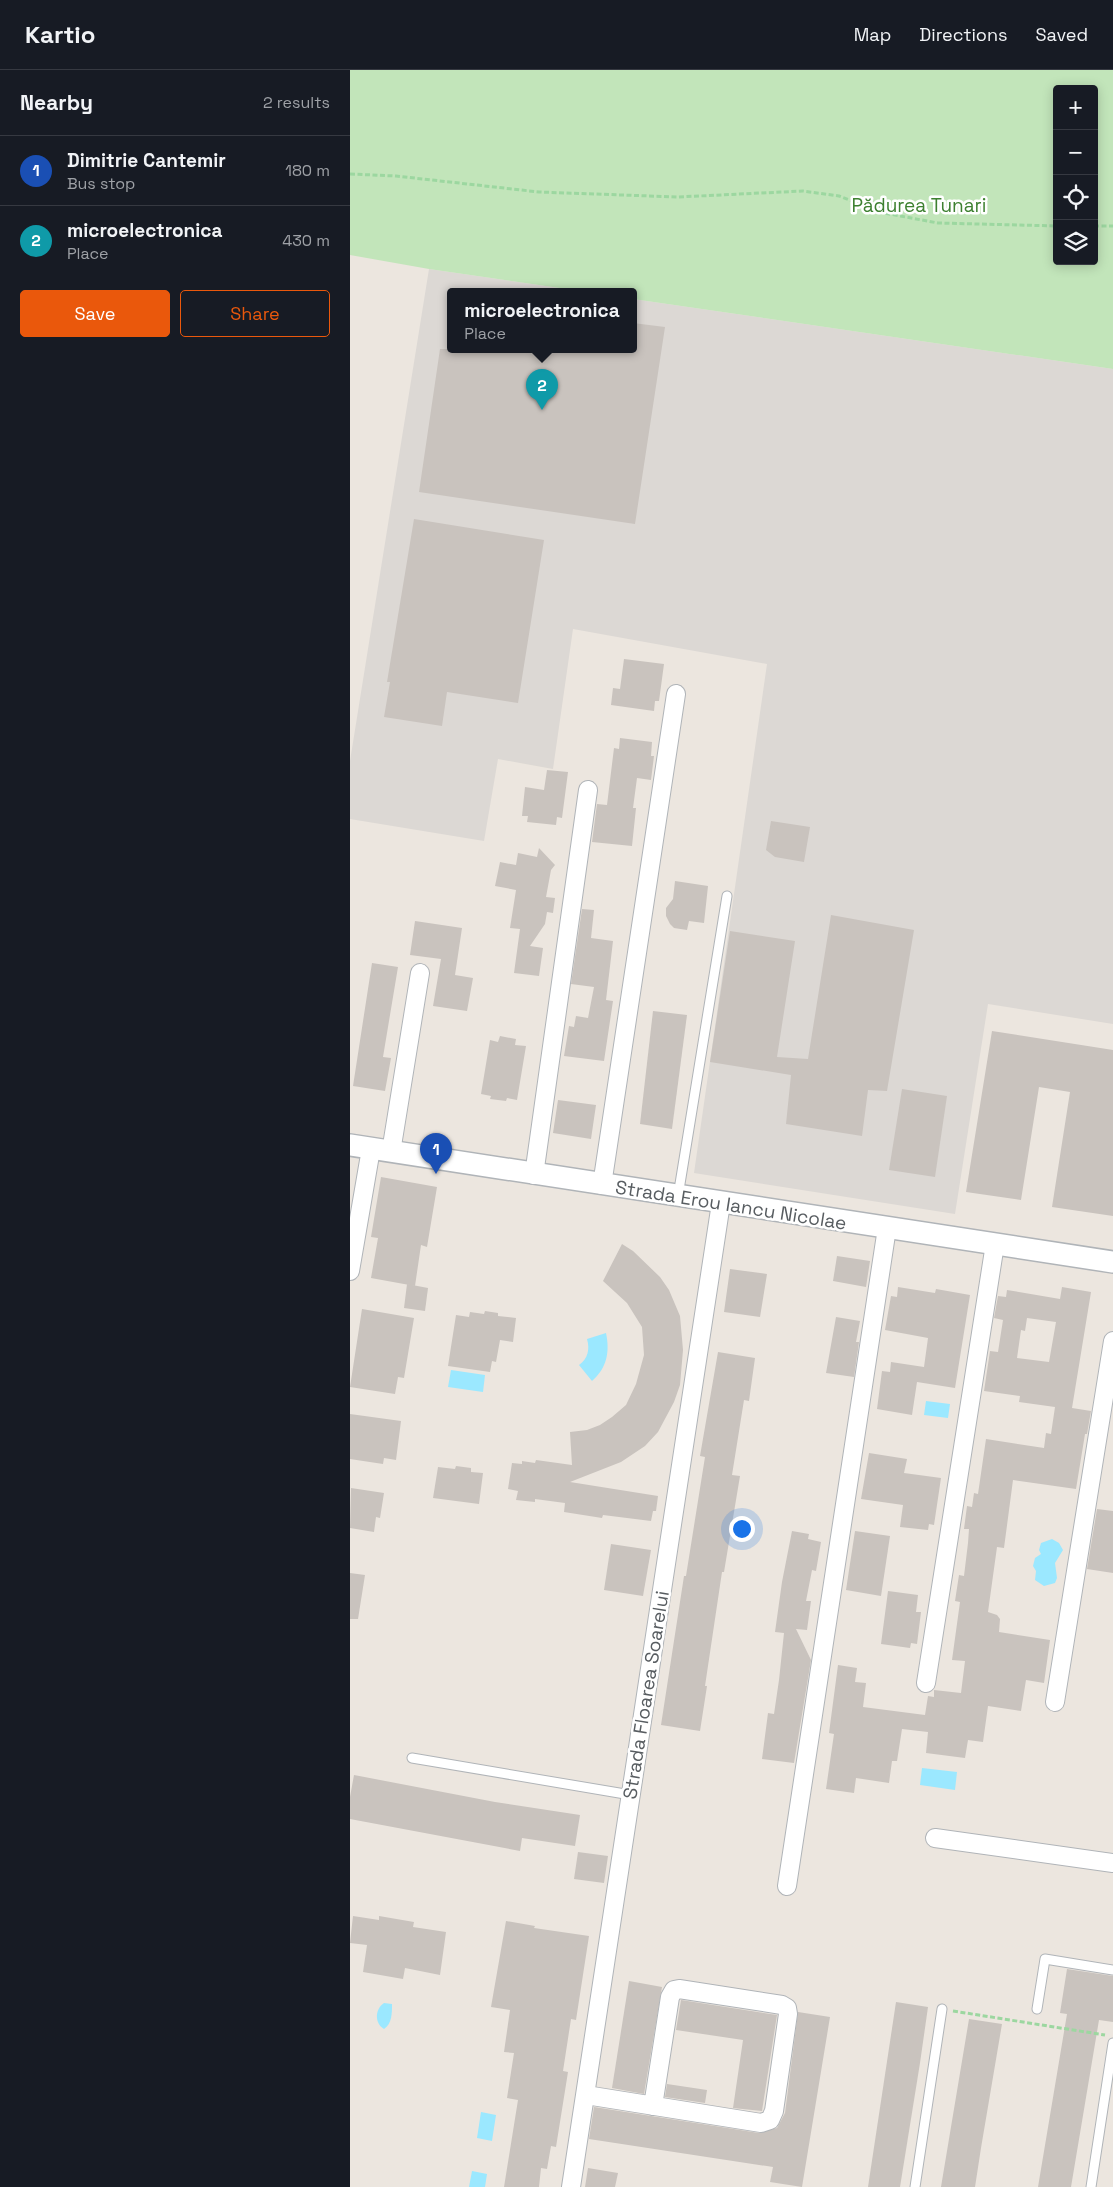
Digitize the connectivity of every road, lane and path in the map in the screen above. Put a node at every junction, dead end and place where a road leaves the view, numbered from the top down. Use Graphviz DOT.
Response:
graph roads {
  1 [pos="350,174"];
  2 [pos="1053,226"];
  3 [pos="1098,226"];
  4 [pos="1113,226"];
  5 [pos="676,694"];
  6 [pos="588,790"];
  7 [pos="727,896"];
  8 [pos="420,973"];
  9 [pos="350,1145"];
  10 [pos="381,1150"];
  11 [pos="534,1175"];
  12 [pos="602,1185"];
  13 [pos="678,1196"];
  14 [pos="721,1203"];
  15 [pos="887,1228"];
  16 [pos="995,1244"];
  17 [pos="1113,1262"];
  18 [pos="350,1272"];
  19 [pos="1113,1341"];
  20 [pos="926,1683"];
  21 [pos="1055,1702"];
  22 [pos="412,1758"];
  23 [pos="631,1795"];
  24 [pos="934,1838"];
  25 [pos="1113,1863"];
  26 [pos="787,1886"];
  27 [pos="1113,1970"];
  28 [pos="942,2009"];
  29 [pos="1037,2009"];
  30 [pos="1113,2036"];
  31 [pos="1113,2044"];
  32 [pos="586,2095"];
  33 [pos="653,2106"];
  34 [pos="571,2187"];
  35 [pos="915,2187"];
  36 [pos="1091,2187"];
  1 -- 2 [label="path"];
  3 -- 4 [label="path"];
  5 -- 12 [label="street"];
  6 -- 11 [label="street"];
  7 -- 13 [label="lane"];
  8 -- 10 [label="street"];
  9 -- 10 [label="street, Strada Erou Iancu Nicolae"];
  10 -- 11 [label="street, Strada Erou Iancu Nicolae"];
  10 -- 18 [label="street"];
  11 -- 12 [label="street, Strada Erou Iancu Nicolae"];
  12 -- 13 [label="street, Strada Erou Iancu Nicolae"];
  13 -- 14 [label="street, Strada Erou Iancu Nicolae"];
  14 -- 15 [label="street, Strada Erou Iancu Nicolae"];
  14 -- 23 [label="street, Strada Floarea Soarelui"];
  15 -- 16 [label="street, Strada Erou Iancu Nicolae"];
  15 -- 26 [label="street"];
  16 -- 17 [label="street, Strada Erou Iancu Nicolae"];
  16 -- 20 [label="street"];
  19 -- 21 [label="street"];
  22 -- 23 [label="lane"];
  23 -- 32 [label="street, Strada Floarea Soarelui"];
  24 -- 25 [label="street"];
  27 -- 29 [label="lane"];
  28 -- 30 [label="path"];
  28 -- 35 [label="lane"];
  31 -- 36 [label="lane"];
  32 -- 33 [label="street"];
  32 -- 34 [label="street, Strada Floarea Soarelui"];
  33 -- 33 [label="street"];
}
